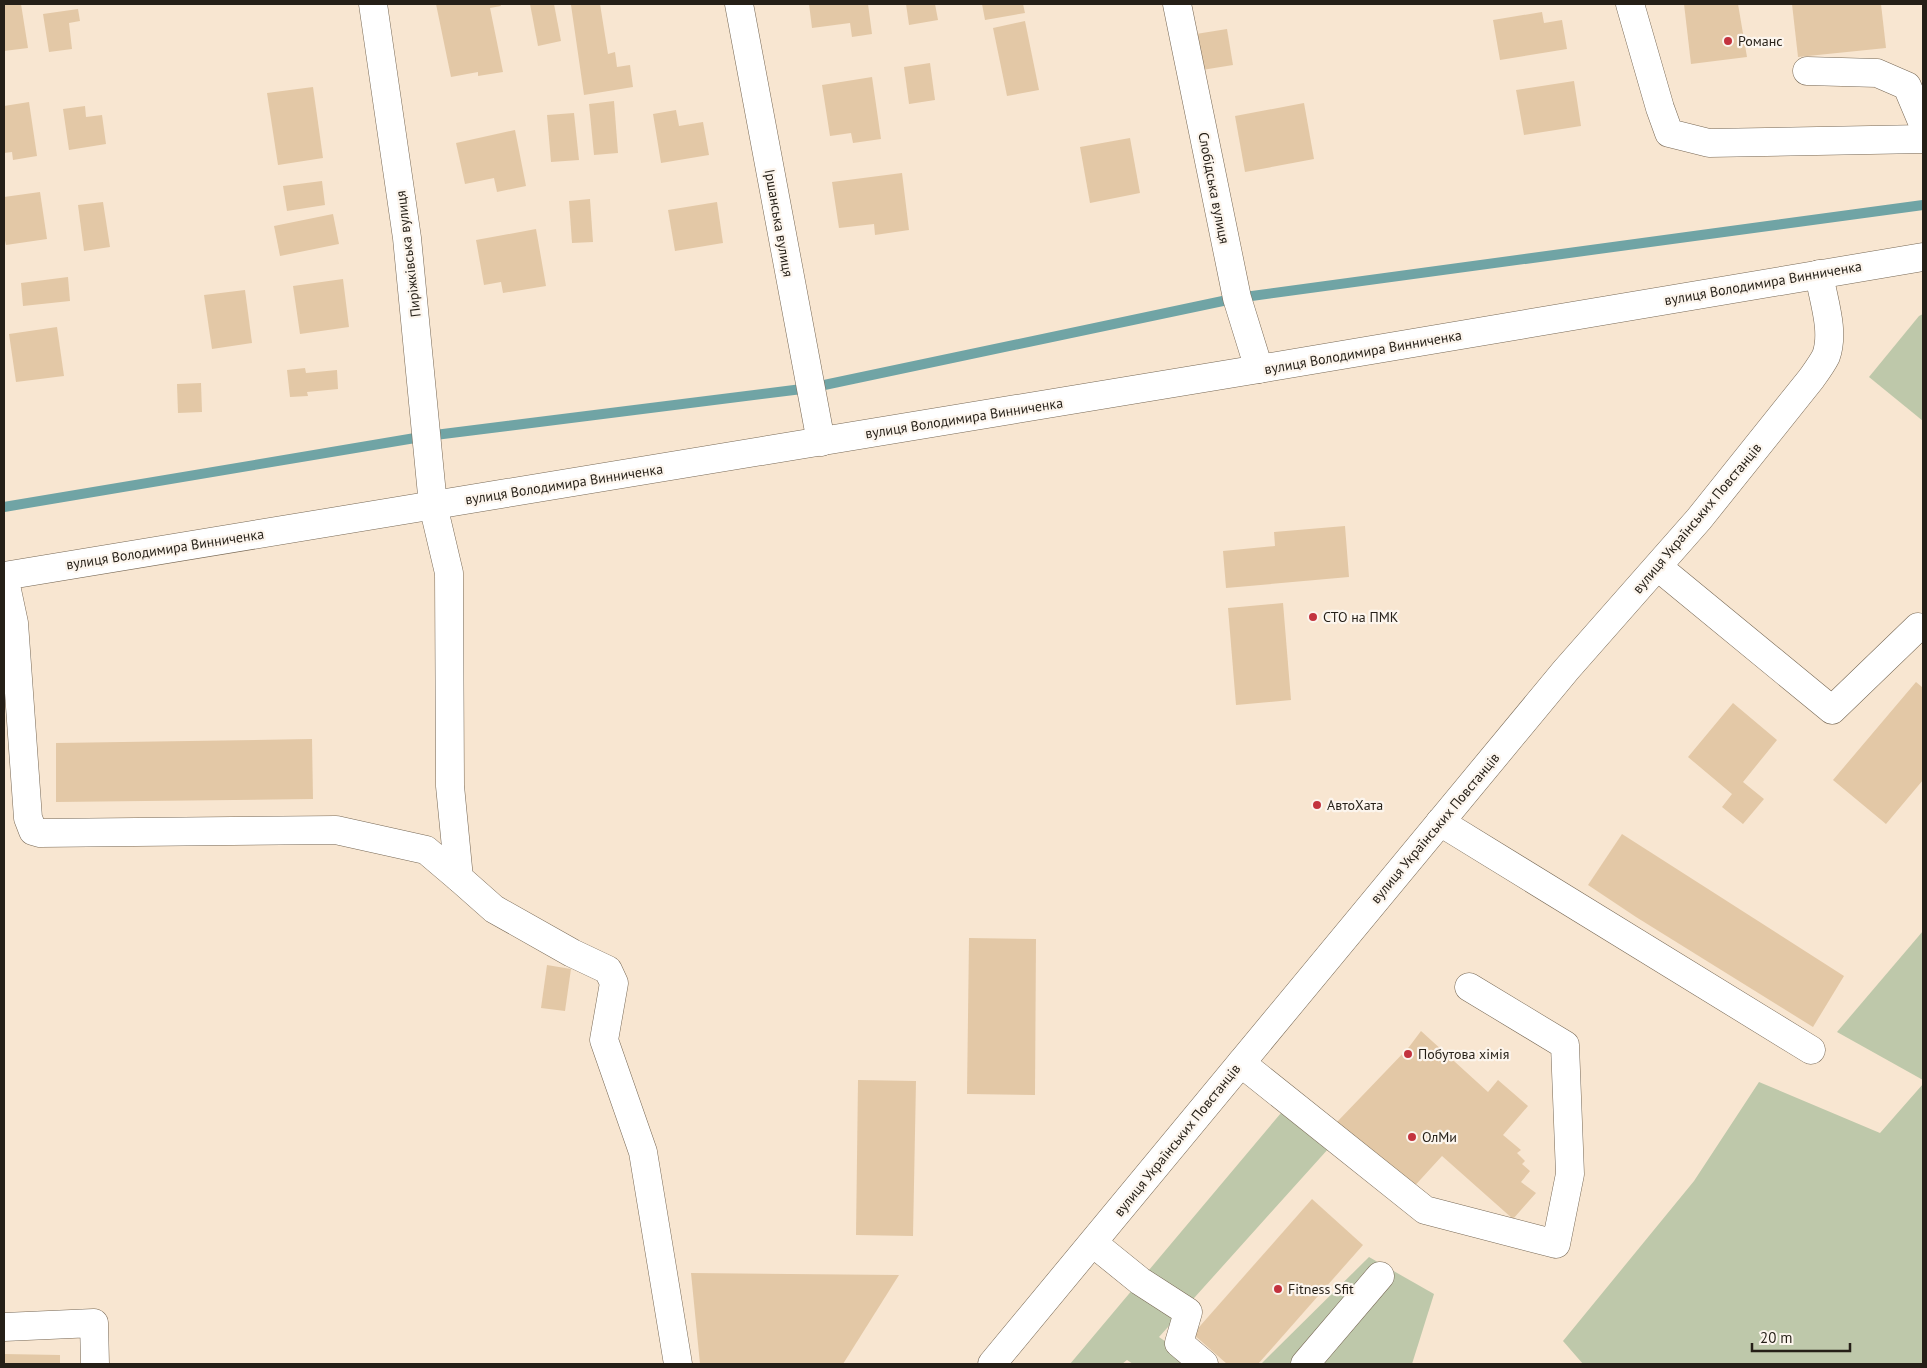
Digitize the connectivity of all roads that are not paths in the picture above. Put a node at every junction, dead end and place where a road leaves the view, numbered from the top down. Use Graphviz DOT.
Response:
graph roads {
  1 [pos="374,4"];
  2 [pos="739,4"];
  3 [pos="1177,4"];
  4 [pos="1630,4"];
  5 [pos="1807,71"];
  6 [pos="1923,124"];
  7 [pos="1923,139"];
  8 [pos="1923,256"];
  9 [pos="1819,274"];
  10 [pos="1259,370"];
  11 [pos="820,442"];
  12 [pos="433,505"];
  13 [pos="1658,567"];
  14 [pos="4,576"];
  15 [pos="1918,627"];
  16 [pos="1440,822"];
  17 [pos="459,878"];
  18 [pos="1469,987"];
  19 [pos="1811,1050"];
  20 [pos="1241,1063"];
  21 [pos="1093,1243"];
  22 [pos="1380,1276"];
  23 [pos="4,1327"];
  24 [pos="95,1364"];
  25 [pos="678,1364"];
  26 [pos="992,1364"];
  27 [pos="1204,1364"];
  28 [pos="1305,1364"];
  1 -- 12 [label="street, Пиріжківська вулиця"];
  2 -- 11 [label="street, Іршанська вулиця"];
  3 -- 10 [label="street, Слобідська вулиця"];
  4 -- 7 [label="street"];
  5 -- 6 [label="street"];
  8 -- 9 [label="street, вулиця Володимира Винниченка"];
  9 -- 10 [label="street, вулиця Володимира Винниченка"];
  9 -- 13 [label="street, вулиця Українських Повстанців"];
  10 -- 11 [label="street, вулиця Володимира Винниченка"];
  11 -- 12 [label="street, вулиця Володимира Винниченка"];
  12 -- 14 [label="street, вулиця Володимира Винниченка"];
  12 -- 17 [label="street, Пиріжківська вулиця"];
  13 -- 15 [label="street"];
  13 -- 16 [label="street, вулиця Українських Повстанців"];
  14 -- 17 [label="street"];
  16 -- 19 [label="street"];
  16 -- 20 [label="street, вулиця Українських Повстанців"];
  17 -- 25 [label="street"];
  18 -- 20 [label="street"];
  20 -- 21 [label="street, вулиця Українських Повстанців"];
  21 -- 26 [label="street, вулиця Українських Повстанців"];
  21 -- 27 [label="street"];
  22 -- 28 [label="street"];
  23 -- 24 [label="street"];
}
